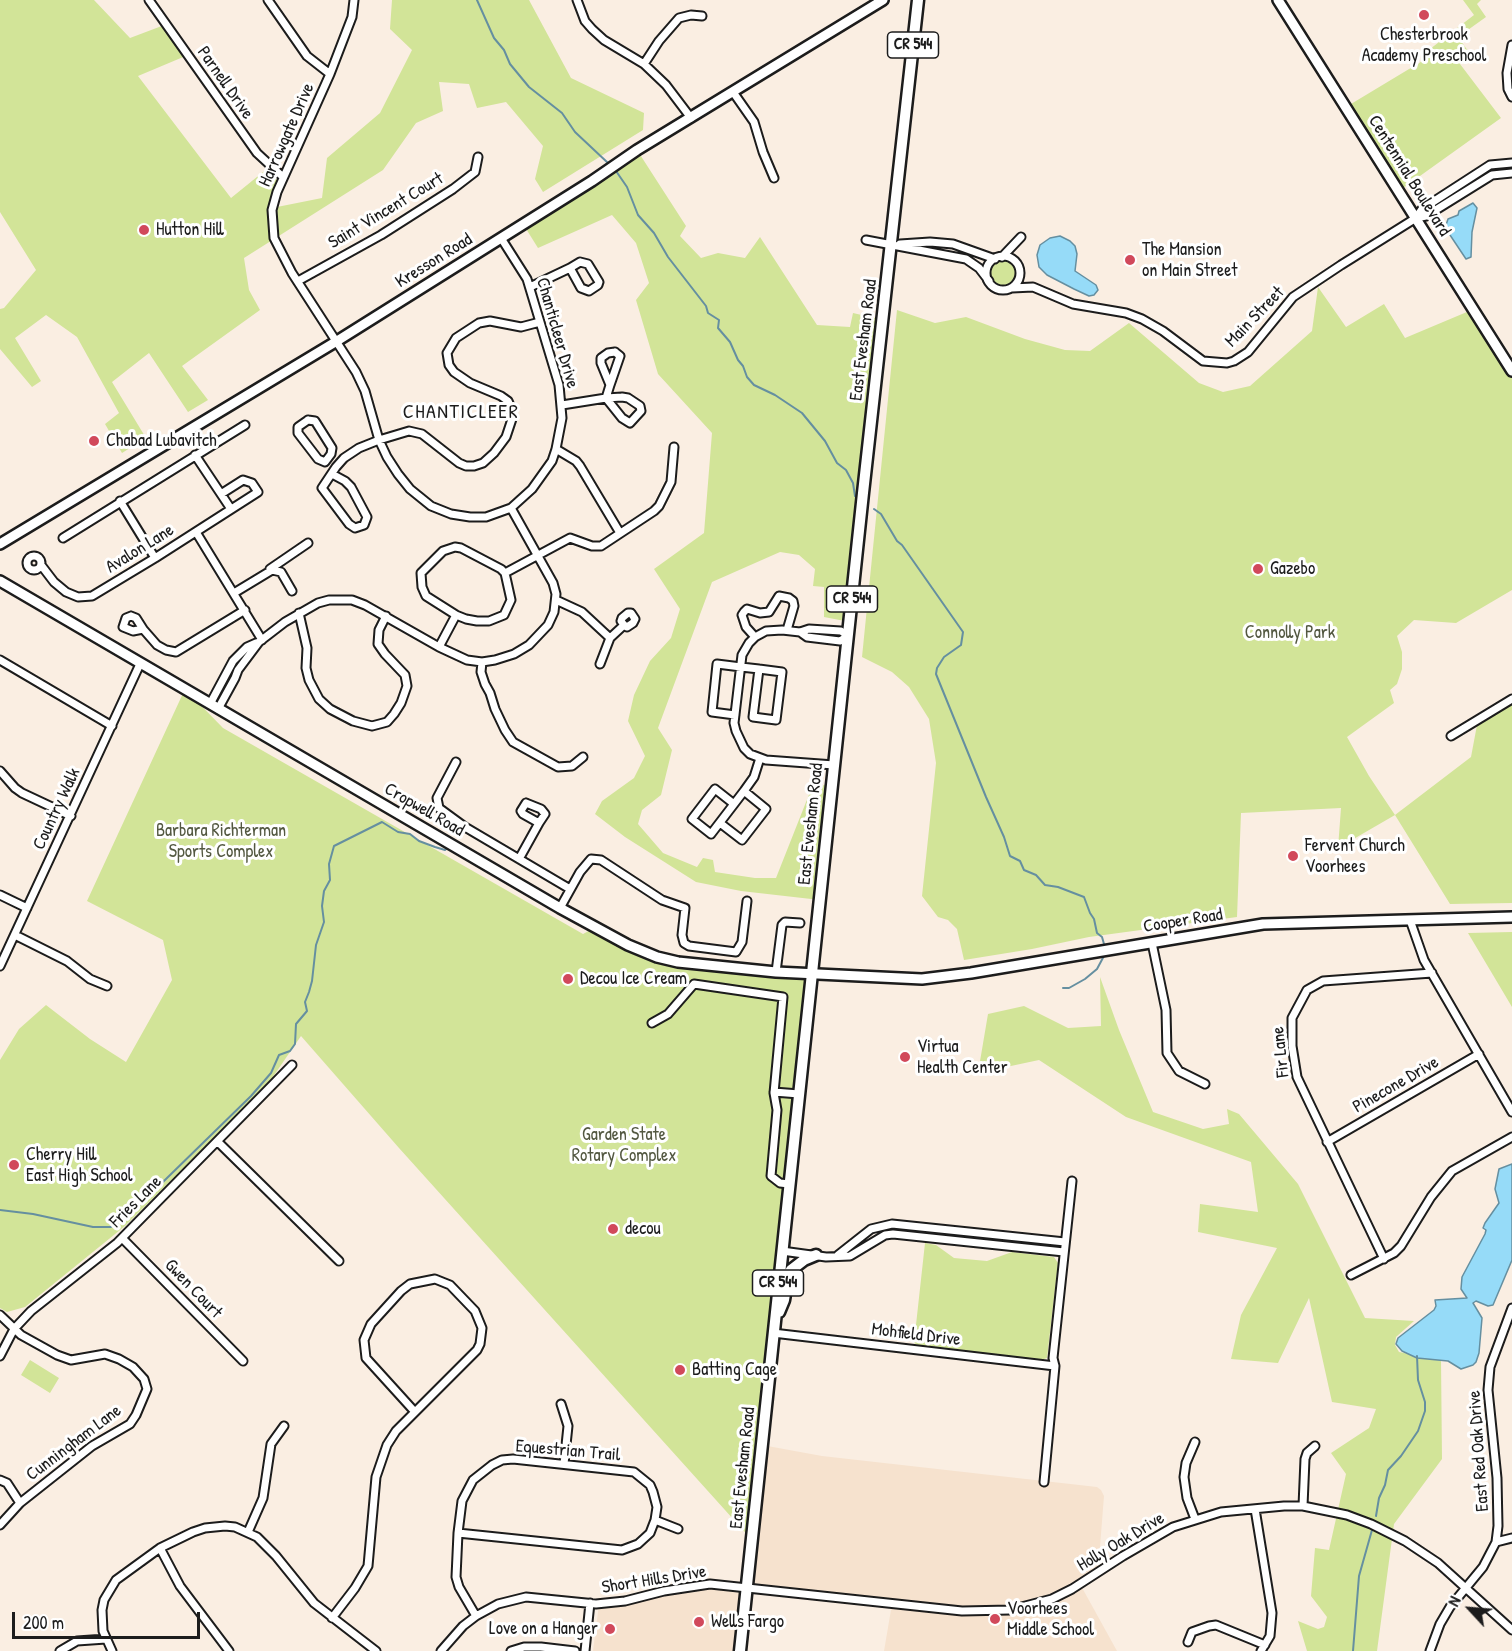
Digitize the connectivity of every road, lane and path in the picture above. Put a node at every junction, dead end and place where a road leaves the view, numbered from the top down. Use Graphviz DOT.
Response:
graph roads {
  1 [pos="149,0"];
  2 [pos="268,0"];
  3 [pos="354,0"];
  4 [pos="577,0"];
  5 [pos="883,0"];
  6 [pos="918,0"];
  7 [pos="1278,0"];
  8 [pos="702,16"];
  9 [pos="1512,45"];
  10 [pos="644,64"];
  11 [pos="330,74"];
  12 [pos="733,92"];
  13 [pos="1512,97"];
  14 [pos="691,118"];
  15 [pos="478,157"];
  16 [pos="1512,163"];
  17 [pos="1512,173"];
  18 [pos="283,177"];
  19 [pos="774,178"];
  20 [pos="1416,218"];
  21 [pos="1022,237"];
  22 [pos="501,238"];
  23 [pos="866,240"];
  24 [pos="892,244"];
  25 [pos="998,258"];
  26 [pos="570,268"];
  27 [pos="1020,271"];
  28 [pos="298,281"];
  29 [pos="989,281"];
  30 [pos="530,287"];
  31 [pos="1012,288"];
  32 [pos="1040,290"];
  33 [pos="540,322"];
  34 [pos="337,341"];
  35 [pos="1512,371"];
  36 [pos="610,385"];
  37 [pos="606,398"];
  38 [pos="562,405"];
  39 [pos="245,425"];
  40 [pos="379,440"];
  41 [pos="674,447"];
  42 [pos="556,449"];
  43 [pos="332,454"];
  44 [pos="195,455"];
  45 [pos="342,460"];
  46 [pos="332,474"];
  47 [pos="221,494"];
  48 [pos="120,501"];
  49 [pos="511,508"];
  50 [pos="231,509"];
  51 [pos="196,532"];
  52 [pos="621,533"];
  53 [pos="63,538"];
  54 [pos="308,543"];
  55 [pos="0,544"];
  56 [pos="538,556"];
  57 [pos="155,558"];
  58 [pos="41,565"];
  59 [pos="267,571"];
  60 [pos="505,573"];
  61 [pos="0,581"];
  62 [pos="292,591"];
  63 [pos="234,593"];
  64 [pos="556,600"];
  65 [pos="244,610"];
  66 [pos="299,614"];
  67 [pos="456,615"];
  68 [pos="386,616"];
  69 [pos="624,625"];
  70 [pos="143,629"];
  71 [pos="787,630"];
  72 [pos="848,636"];
  73 [pos="755,637"];
  74 [pos="610,638"];
  75 [pos="260,641"];
  76 [pos="439,647"];
  77 [pos="0,660"];
  78 [pos="482,662"];
  79 [pos="600,663"];
  80 [pos="140,664"];
  81 [pos="741,667"];
  82 [pos="759,669"];
  83 [pos="1512,699"];
  84 [pos="214,706"];
  85 [pos="735,715"];
  86 [pos="112,726"];
  87 [pos="1451,736"];
  88 [pos="583,757"];
  89 [pos="760,758"];
  90 [pos="456,762"];
  91 [pos="834,765"];
  92 [pos="0,771"];
  93 [pos="744,791"];
  94 [pos="734,804"];
  95 [pos="71,816"];
  96 [pos="539,823"];
  97 [pos="720,823"];
  98 [pos="519,859"];
  99 [pos="570,889"];
  100 [pos="0,895"];
  101 [pos="747,901"];
  102 [pos="27,908"];
  103 [pos="560,908"];
  104 [pos="1512,917"];
  105 [pos="1410,920"];
  106 [pos="800,923"];
  107 [pos="15,935"];
  108 [pos="1152,943"];
  109 [pos="0,966"];
  110 [pos="776,972"];
  111 [pos="812,974"];
  112 [pos="1432,974"];
  113 [pos="861,976"];
  114 [pos="106,986"];
  115 [pos="652,1023"];
  116 [pos="1479,1054"];
  117 [pos="292,1065"];
  118 [pos="1205,1084"];
  119 [pos="774,1092"];
  120 [pos="799,1094"];
  121 [pos="1512,1112"];
  122 [pos="1512,1137"];
  123 [pos="218,1142"];
  124 [pos="1327,1142"];
  125 [pos="1072,1181"];
  126 [pos="789,1184"];
  127 [pos="951,1228"];
  128 [pos="1011,1235"];
  129 [pos="122,1238"];
  130 [pos="950,1239"];
  131 [pos="1065,1242"];
  132 [pos="1010,1245"];
  133 [pos="782,1251"];
  134 [pos="1064,1252"];
  135 [pos="838,1255"];
  136 [pos="816,1256"];
  137 [pos="1384,1258"];
  138 [pos="339,1261"];
  139 [pos="1351,1275"];
  140 [pos="1512,1308"];
  141 [pos="0,1315"];
  142 [pos="775,1320"];
  143 [pos="14,1329"];
  144 [pos="773,1333"];
  145 [pos="0,1356"];
  146 [pos="243,1361"];
  147 [pos="1055,1366"];
  148 [pos="561,1404"];
  149 [pos="415,1412"];
  150 [pos="284,1426"];
  151 [pos="1195,1442"];
  152 [pos="1315,1446"];
  153 [pos="564,1464"];
  154 [pos="0,1480"];
  155 [pos="1044,1482"];
  156 [pos="20,1503"];
  157 [pos="1303,1506"];
  158 [pos="1255,1509"];
  159 [pos="1196,1519"];
  160 [pos="655,1520"];
  161 [pos="0,1525"];
  162 [pos="678,1529"];
  163 [pos="248,1532"];
  164 [pos="458,1533"];
  165 [pos="1512,1538"];
  166 [pos="1496,1542"];
  167 [pos="160,1548"];
  168 [pos="1466,1587"];
  169 [pos="747,1588"];
  170 [pos="590,1603"];
  171 [pos="476,1616"];
  172 [pos="332,1618"];
  173 [pos="1512,1630"];
  174 [pos="106,1639"];
  175 [pos="1188,1642"];
  176 [pos="1263,1648"];
  177 [pos="60,1651"];
  178 [pos="112,1651"];
  179 [pos="229,1651"];
  180 [pos="376,1651"];
  181 [pos="441,1651"];
  182 [pos="511,1651"];
  183 [pos="575,1651"];
  184 [pos="585,1651"];
  185 [pos="740,1651"];
  186 [pos="1430,1651"];
  1 -- 18 [label="street, Parnell Drive"];
  2 -- 11 [label="street"];
  3 -- 11 [label="street, Harrowgate Drive"];
  4 -- 10 [label="street"];
  5 -- 12 [label="street, Kresson Road"];
  6 -- 24 [label="main road, East Evesham Road / CR 544"];
  7 -- 20 [label="street, Centennial Boulevard"];
  8 -- 10 [label="street"];
  9 -- 13 [label="street"];
  10 -- 14 [label="street"];
  11 -- 18 [label="street, Harrowgate Drive"];
  12 -- 14 [label="street, Kresson Road"];
  12 -- 19 [label="street"];
  14 -- 22 [label="street, Kresson Road"];
  15 -- 28 [label="street, Saint Vincent Court"];
  16 -- 20 [label="street, Main Street"];
  17 -- 20 [label="street, Main Street"];
  18 -- 28 [label="street, Harrowgate Drive"];
  20 -- 32 [label="street, Main Street"];
  20 -- 35 [label="street, Centennial Boulevard"];
  21 -- 25 [label="street"];
  22 -- 30 [label="street, Chanticleer Drive"];
  22 -- 34 [label="street, Kresson Road"];
  23 -- 24 [label="street"];
  24 -- 25 [label="street"];
  24 -- 29 [label="street"];
  24 -- 72 [label="main road, East Evesham Road / CR 544"];
  25 -- 27 [label="street"];
  25 -- 29 [label="street"];
  26 -- 26 [label="street"];
  26 -- 30 [label="street"];
  27 -- 31 [label="street"];
  27 -- 32 [label="street, Main Street"];
  28 -- 34 [label="street, Harrowgate Drive"];
  29 -- 31 [label="street"];
  30 -- 33 [label="street, Chanticleer Drive"];
  31 -- 32 [label="street, Main Street"];
  33 -- 38 [label="street, Chanticleer Drive"];
  33 -- 40 [label="street"];
  34 -- 40 [label="street, Chanticleer Drive"];
  34 -- 55 [label="street, Kresson Road"];
  36 -- 37 [label="street"];
  37 -- 37 [label="street"];
  37 -- 38 [label="street"];
  38 -- 42 [label="street, Chanticleer Drive"];
  39 -- 44 [label="street"];
  40 -- 45 [label="street"];
  40 -- 49 [label="street, Chanticleer Drive"];
  41 -- 52 [label="street"];
  42 -- 49 [label="street, Chanticleer Drive"];
  42 -- 52 [label="street"];
  43 -- 43 [label="street"];
  43 -- 45 [label="street"];
  44 -- 47 [label="street"];
  44 -- 48 [label="street"];
  45 -- 46 [label="street"];
  46 -- 46 [label="street"];
  47 -- 50 [label="street"];
  47 -- 50 [label="street, Avalon Lane"];
  48 -- 53 [label="street"];
  48 -- 57 [label="street"];
  49 -- 56 [label="street"];
  50 -- 51 [label="street, Avalon Lane"];
  51 -- 57 [label="street, Avalon Lane"];
  51 -- 63 [label="street"];
  52 -- 56 [label="street"];
  54 -- 59 [label="street"];
  56 -- 60 [label="street"];
  56 -- 64 [label="street"];
  57 -- 58 [label="street, Avalon Lane"];
  59 -- 62 [label="street"];
  59 -- 63 [label="street"];
  60 -- 67 [label="street"];
  60 -- 67 [label="street"];
  61 -- 80 [label="street, Cropwell Road"];
  63 -- 65 [label="street"];
  64 -- 74 [label="street"];
  64 -- 78 [label="street"];
  65 -- 70 [label="street"];
  65 -- 75 [label="street"];
  66 -- 68 [label="street"];
  66 -- 68 [label="street"];
  66 -- 75 [label="street"];
  67 -- 76 [label="street"];
  68 -- 76 [label="street"];
  69 -- 74 [label="street"];
  71 -- 72 [label="street"];
  71 -- 73 [label="street"];
  71 -- 73 [label="street"];
  72 -- 91 [label="main road, East Evesham Road / CR 544"];
  73 -- 81 [label="street"];
  74 -- 79 [label="street"];
  75 -- 84 [label="street"];
  76 -- 78 [label="street"];
  77 -- 86 [label="street"];
  78 -- 88 [label="street"];
  80 -- 84 [label="street, Cropwell Road"];
  80 -- 86 [label="street, Country Walk"];
  81 -- 82 [label="street"];
  81 -- 85 [label="street"];
  81 -- 85 [label="street"];
  82 -- 82 [label="street"];
  83 -- 87 [label="street"];
  84 -- 103 [label="street, Cropwell Road"];
  85 -- 89 [label="street"];
  86 -- 95 [label="street, Country Walk"];
  89 -- 91 [label="street"];
  89 -- 93 [label="street"];
  90 -- 98 [label="street"];
  91 -- 111 [label="main road, East Evesham Road / CR 544"];
  92 -- 95 [label="street"];
  93 -- 94 [label="street"];
  93 -- 97 [label="street"];
  94 -- 97 [label="street"];
  94 -- 97 [label="street"];
  95 -- 102 [label="street, Country Walk"];
  96 -- 98 [label="street"];
  98 -- 99 [label="street"];
  99 -- 101 [label="street"];
  99 -- 103 [label="street"];
  100 -- 102 [label="street"];
  102 -- 107 [label="street, Country Walk"];
  103 -- 110 [label="street, Cropwell Road"];
  104 -- 105 [label="street, Cooper Road"];
  105 -- 108 [label="street, Cooper Road"];
  105 -- 112 [label="street"];
  106 -- 110 [label="street"];
  107 -- 109 [label="street, Country Walk"];
  107 -- 114 [label="street"];
  108 -- 113 [label="street, Cooper Road"];
  108 -- 118 [label="street"];
  110 -- 111 [label="street, Cropwell Road"];
  111 -- 113 [label="street, Cropwell Road"];
  111 -- 120 [label="main road, East Evesham Road / CR 544"];
  112 -- 116 [label="street"];
  112 -- 124 [label="street, Fir Lane"];
  115 -- 119 [label="street"];
  116 -- 121 [label="street"];
  116 -- 124 [label="street, Pinecone Drive"];
  117 -- 123 [label="street, Fries Lane"];
  119 -- 120 [label="street"];
  119 -- 126 [label="street"];
  120 -- 126 [label="main road, East Evesham Road / CR 544"];
  122 -- 137 [label="street"];
  123 -- 129 [label="street, Fries Lane"];
  123 -- 138 [label="street"];
  124 -- 137 [label="street, Fir Lane"];
  125 -- 131 [label="street"];
  126 -- 133 [label="main road, East Evesham Road / CR 544"];
  127 -- 128 [label="street"];
  127 -- 130 [label="street"];
  127 -- 135 [label="street"];
  128 -- 131 [label="street"];
  128 -- 132 [label="street"];
  129 -- 143 [label="street, Fries Lane"];
  129 -- 146 [label="street, Gwen Court"];
  130 -- 132 [label="street"];
  130 -- 135 [label="street"];
  131 -- 134 [label="street"];
  132 -- 134 [label="street"];
  133 -- 136 [label="street"];
  133 -- 142 [label="main road, East Evesham Road / CR 544"];
  134 -- 147 [label="street"];
  135 -- 136 [label="street"];
  136 -- 142 [label="main road"];
  137 -- 139 [label="street"];
  140 -- 166 [label="street, East Red Oak Drive"];
  141 -- 143 [label="street"];
  142 -- 144 [label="main road, East Evesham Road / CR 544"];
  143 -- 145 [label="street, Fries Lane"];
  143 -- 156 [label="street, Cunningham Lane"];
  144 -- 147 [label="street, Mohfield Drive"];
  144 -- 169 [label="main road, East Evesham Road / CR 544"];
  147 -- 155 [label="street"];
  148 -- 153 [label="street"];
  149 -- 149 [label="street"];
  149 -- 172 [label="street"];
  150 -- 163 [label="street"];
  151 -- 159 [label="street"];
  152 -- 157 [label="street"];
  153 -- 160 [label="street, Equestrian Trail"];
  153 -- 164 [label="street, Equestrian Trail"];
  154 -- 156 [label="street"];
  156 -- 161 [label="street, Cunningham Lane"];
  157 -- 158 [label="street, Holly Oak Drive"];
  157 -- 168 [label="street, Holly Oak Drive"];
  158 -- 159 [label="street, Holly Oak Drive"];
  158 -- 176 [label="street"];
  159 -- 169 [label="street, Holly Oak Drive"];
  160 -- 162 [label="street"];
  160 -- 164 [label="street"];
  163 -- 167 [label="street"];
  163 -- 172 [label="street"];
  164 -- 171 [label="street, Equestrian Trail"];
  165 -- 166 [label="street"];
  166 -- 168 [label="street, East Red Oak Drive"];
  167 -- 174 [label="street"];
  167 -- 179 [label="street"];
  168 -- 173 [label="street, Holly Oak Drive"];
  168 -- 186 [label="street, East Red Oak Drive"];
  169 -- 170 [label="street, Short Hills Drive"];
  169 -- 185 [label="main road, East Evesham Road / CR 544"];
  170 -- 171 [label="street, Short Hills Drive"];
  170 -- 184 [label="street"];
  171 -- 181 [label="street, Short Hills Drive"];
  172 -- 180 [label="street"];
  174 -- 177 [label="street"];
  174 -- 178 [label="street"];
  175 -- 176 [label="street"];
  182 -- 183 [label="street"];
}
